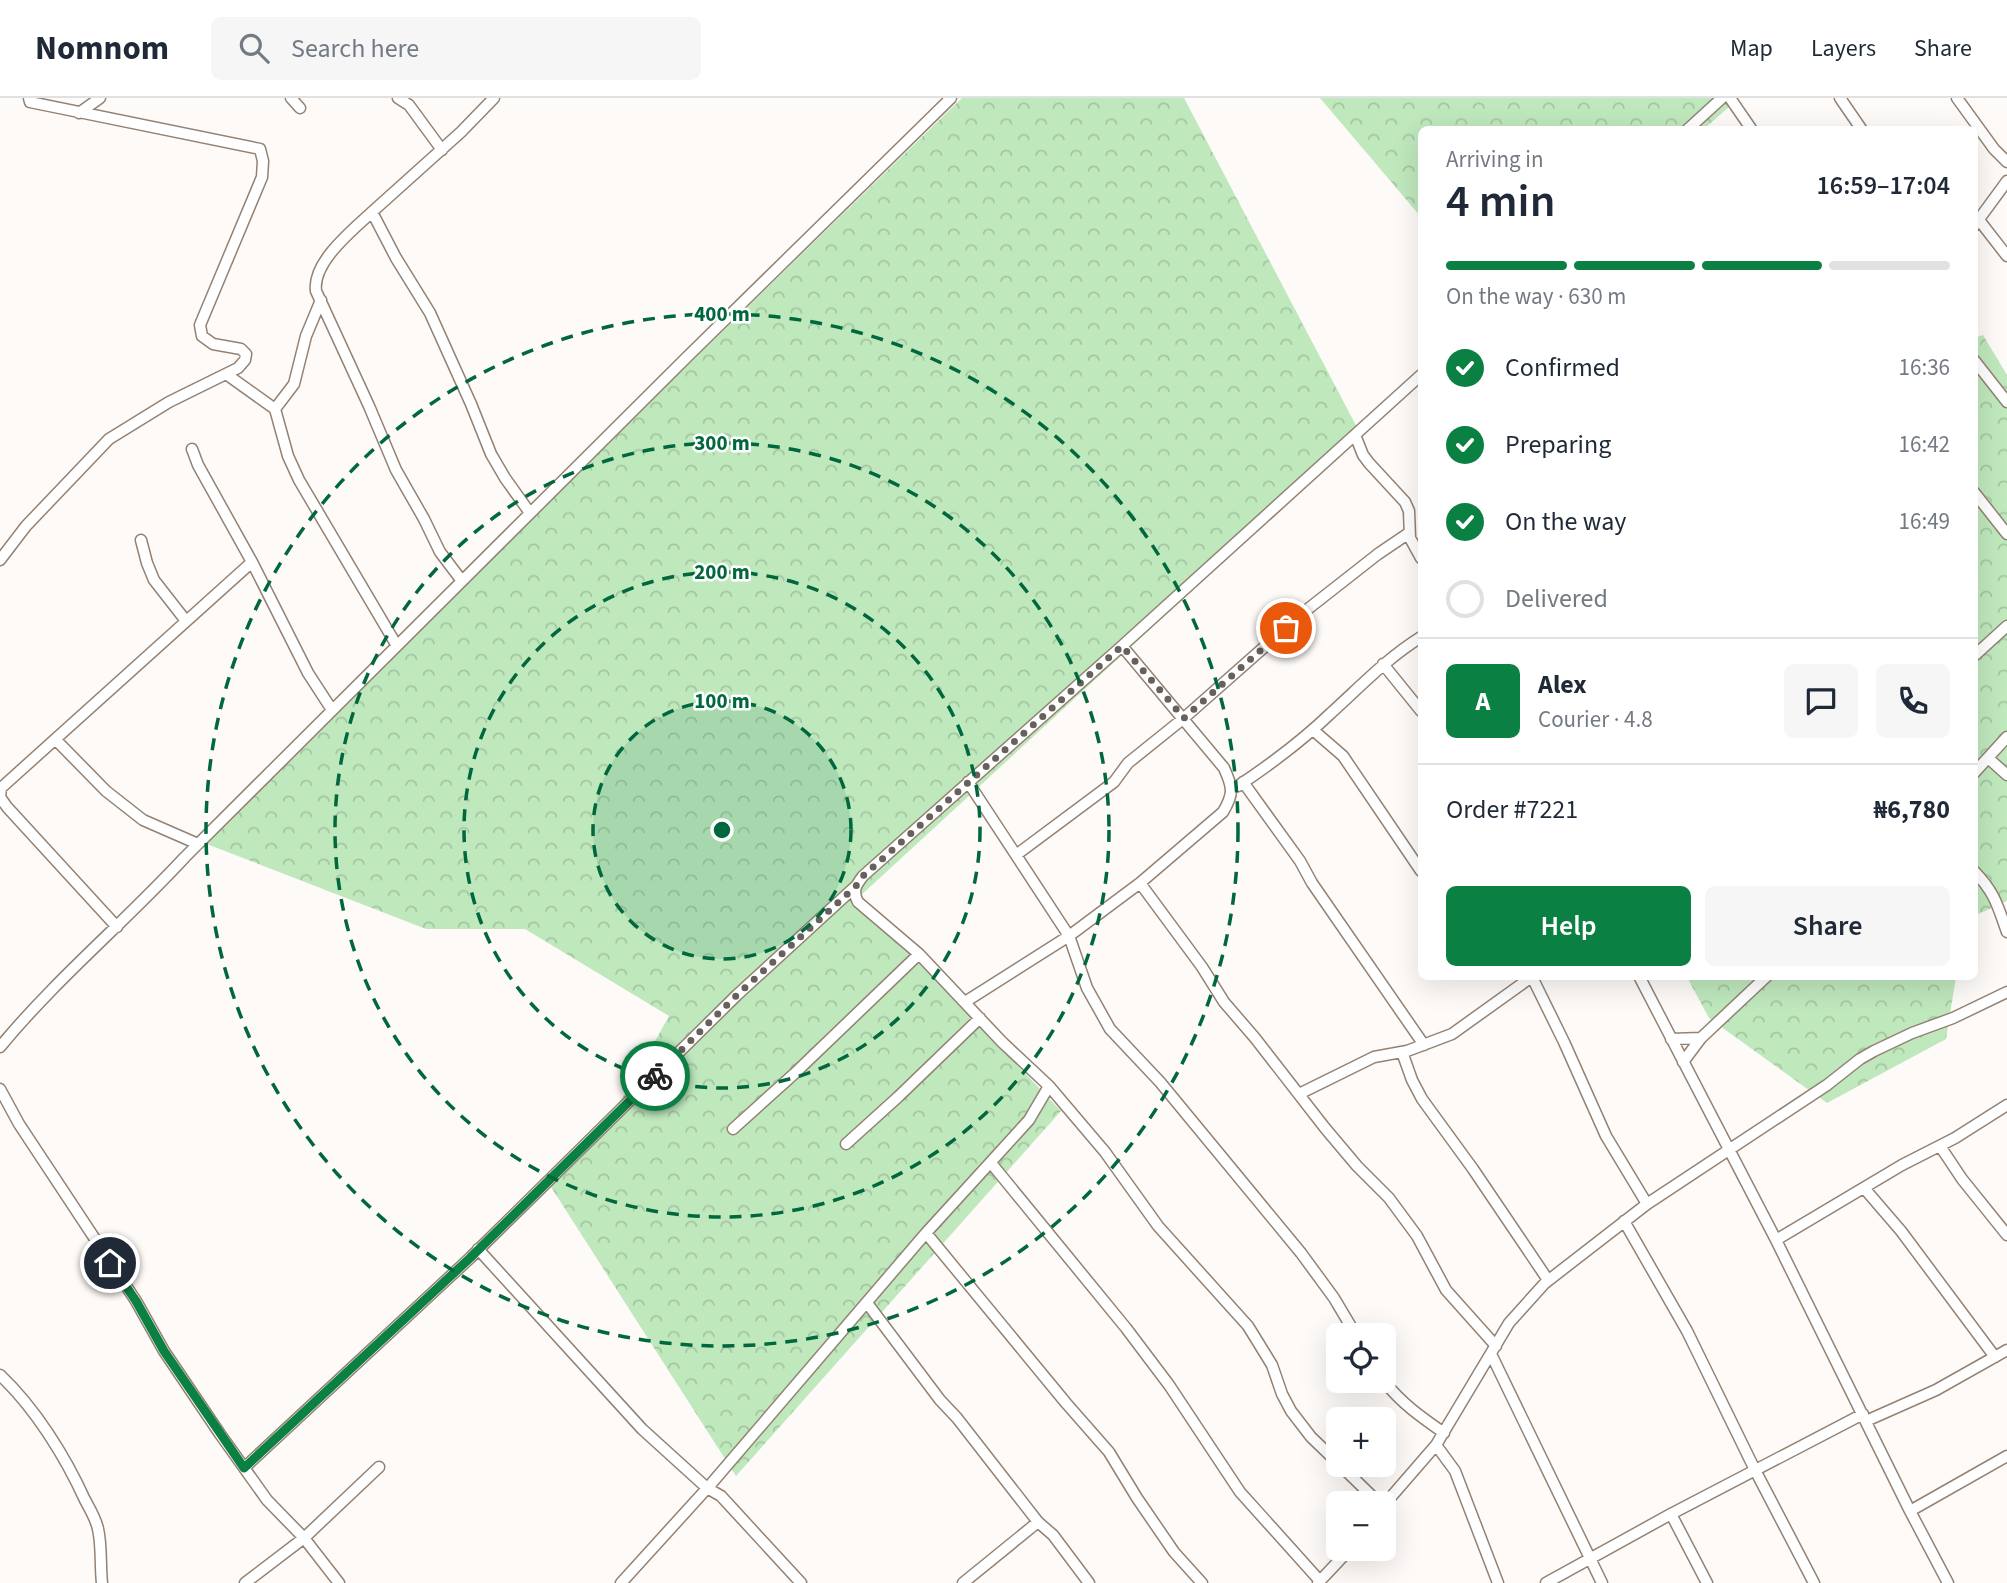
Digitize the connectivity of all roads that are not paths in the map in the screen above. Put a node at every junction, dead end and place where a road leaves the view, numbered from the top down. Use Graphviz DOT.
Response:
graph roads {
  1 [pos="29,98"];
  2 [pos="100,98"];
  3 [pos="290,98"];
  4 [pos="398,98"];
  5 [pos="494,98"];
  6 [pos="951,98"];
  7 [pos="1722,98"];
  8 [pos="1730,98"];
  9 [pos="1840,98"];
  10 [pos="1957,98"];
  11 [pos="300,107"];
  12 [pos="79,113"];
  13 [pos="1691,126"];
  14 [pos="1749,126"];
  15 [pos="1859,126"];
  16 [pos="1977,126"];
  17 [pos="1978,127"];
  18 [pos="442,150"];
  19 [pos="2007,162"];
  20 [pos="2007,181"];
  21 [pos="372,212"];
  22 [pos="1978,222"];
  23 [pos="1978,224"];
  24 [pos="2007,256"];
  25 [pos="317,298"];
  26 [pos="1978,365"];
  27 [pos="226,374"];
  28 [pos="1418,378"];
  29 [pos="2007,402"];
  30 [pos="275,409"];
  31 [pos="1355,435"];
  32 [pos="192,449"];
  33 [pos="1978,497"];
  34 [pos="530,513"];
  35 [pos="1409,533"];
  36 [pos="2007,534"];
  37 [pos="141,540"];
  38 [pos="1418,552"];
  39 [pos="0,560"];
  40 [pos="252,562"];
  41 [pos="462,581"];
  42 [pos="186,621"];
  43 [pos="2007,626"];
  44 [pos="1418,638"];
  45 [pos="397,646"];
  46 [pos="1122,646"];
  47 [pos="1978,652"];
  48 [pos="1383,664"];
  49 [pos="1418,707"];
  50 [pos="332,710"];
  51 [pos="1184,718"];
  52 [pos="1312,730"];
  53 [pos="2007,737"];
  54 [pos="56,740"];
  55 [pos="1988,758"];
  56 [pos="1978,769"];
  57 [pos="2007,775"];
  58 [pos="968,782"];
  59 [pos="1243,782"];
  60 [pos="1232,790"];
  61 [pos="198,844"];
  62 [pos="1016,855"];
  63 [pos="1418,867"];
  64 [pos="1978,875"];
  65 [pos="1140,883"];
  66 [pos="856,886"];
  67 [pos="117,927"];
  68 [pos="2007,932"];
  69 [pos="1069,936"];
  70 [pos="919,954"];
  71 [pos="1528,980"];
  72 [pos="1533,980"];
  73 [pos="1641,980"];
  74 [pos="1763,980"];
  75 [pos="2007,992"];
  76 [pos="965,1002"];
  77 [pos="980,1018"];
  78 [pos="1701,1038"];
  79 [pos="1671,1039"];
  80 [pos="1423,1045"];
  81 [pos="0,1047"];
  82 [pos="1402,1052"];
  83 [pos="1683,1062"];
  84 [pos="1049,1086"];
  85 [pos="0,1089"];
  86 [pos="1299,1094"];
  87 [pos="2006,1107"];
  88 [pos="733,1129"];
  89 [pos="846,1144"];
  90 [pos="1940,1146"];
  91 [pos="1728,1149"];
  92 [pos="991,1163"];
  93 [pos="1864,1188"];
  94 [pos="1647,1204"];
  95 [pos="1624,1221"];
  96 [pos="926,1233"];
  97 [pos="2007,1235"];
  98 [pos="1776,1240"];
  99 [pos="478,1249"];
  100 [pos="1548,1280"];
  101 [pos="867,1303"];
  102 [pos="1349,1323"];
  103 [pos="1494,1350"];
  104 [pos="2007,1350"];
  105 [pos="1995,1357"];
  106 [pos="0,1375"];
  107 [pos="1393,1393"];
  108 [pos="1864,1418"];
  109 [pos="1444,1433"];
  110 [pos="1436,1445"];
  111 [pos="1326,1451"];
  112 [pos="2007,1456"];
  113 [pos="379,1467"];
  114 [pos="244,1468"];
  115 [pos="1755,1470"];
  116 [pos="1352,1477"];
  117 [pos="707,1488"];
  118 [pos="1367,1491"];
  119 [pos="1396,1491"];
  120 [pos="1910,1511"];
  121 [pos="1671,1514"];
  122 [pos="1038,1522"];
  123 [pos="304,1538"];
  124 [pos="1590,1559"];
  125 [pos="1339,1561"];
  126 [pos="1319,1582"];
  127 [pos="102,1583"];
  128 [pos="245,1583"];
  129 [pos="339,1583"];
  130 [pos="621,1583"];
  131 [pos="801,1583"];
  132 [pos="963,1583"];
  133 [pos="1089,1583"];
  134 [pos="1202,1583"];
  135 [pos="1498,1583"];
  136 [pos="1546,1583"];
  137 [pos="1602,1583"];
  138 [pos="1707,1583"];
  139 [pos="1814,1583"];
  140 [pos="1948,1583"];
  1 -- 12 [label="street"];
  2 -- 12 [label="street"];
  3 -- 11 [label="street"];
  4 -- 18 [label="street"];
  5 -- 18 [label="street"];
  6 -- 34 [label="street"];
  7 -- 13 [label="street"];
  8 -- 14 [label="street"];
  9 -- 15 [label="street"];
  10 -- 16 [label="street"];
  12 -- 27 [label="street"];
  17 -- 19 [label="street"];
  18 -- 21 [label="street"];
  20 -- 22 [label="street"];
  21 -- 25 [label="street"];
  21 -- 34 [label="street"];
  23 -- 24 [label="street"];
  25 -- 30 [label="street"];
  25 -- 41 [label="street"];
  26 -- 29 [label="street"];
  27 -- 30 [label="street"];
  27 -- 39 [label="street"];
  28 -- 31 [label="street"];
  30 -- 45 [label="street"];
  31 -- 35 [label="street"];
  31 -- 46 [label="street"];
  32 -- 40 [label="street"];
  33 -- 36 [label="street"];
  34 -- 41 [label="street"];
  35 -- 38 [label="street"];
  35 -- 51 [label="street"];
  37 -- 42 [label="street"];
  40 -- 42 [label="street"];
  40 -- 50 [label="street"];
  41 -- 45 [label="street"];
  42 -- 54 [label="street"];
  43 -- 47 [label="street"];
  44 -- 48 [label="street"];
  45 -- 50 [label="street"];
  46 -- 51 [label="street"];
  46 -- 58 [label="street"];
  48 -- 49 [label="street"];
  48 -- 52 [label="street"];
  50 -- 61 [label="street"];
  51 -- 60 [label="street"];
  51 -- 62 [label="street"];
  52 -- 59 [label="street"];
  52 -- 63 [label="street"];
  53 -- 55 [label="street"];
  54 -- 61 [label="street"];
  54 -- 67 [label="street"];
  55 -- 56 [label="street"];
  55 -- 57 [label="street"];
  58 -- 62 [label="street"];
  58 -- 66 [label="street"];
  59 -- 60 [label="street"];
  59 -- 80 [label="street"];
  60 -- 65 [label="street"];
  61 -- 67 [label="street"];
  62 -- 69 [label="street"];
  64 -- 68 [label="street"];
  65 -- 69 [label="street"];
  65 -- 86 [label="street"];
  66 -- 70 [label="street"];
  66 -- 99 [label="street"];
  67 -- 81 [label="street"];
  69 -- 76 [label="street"];
  69 -- 102 [label="street"];
  70 -- 76 [label="street"];
  70 -- 88 [label="street"];
  71 -- 80 [label="street"];
  72 -- 94 [label="street"];
  73 -- 79 [label="street"];
  74 -- 78 [label="street"];
  75 -- 91 [label="street"];
  76 -- 77 [label="street"];
  77 -- 84 [label="street"];
  77 -- 89 [label="street"];
  78 -- 79 [label="street"];
  78 -- 83 [label="street"];
  79 -- 83 [label="street"];
  80 -- 82 [label="street"];
  82 -- 86 [label="street"];
  82 -- 100 [label="street"];
  83 -- 91 [label="street"];
  84 -- 92 [label="street"];
  84 -- 111 [label="street"];
  85 -- 114 [label="street"];
  86 -- 103 [label="street"];
  87 -- 90 [label="street"];
  90 -- 93 [label="street"];
  90 -- 97 [label="street"];
  91 -- 94 [label="street"];
  91 -- 98 [label="street"];
  92 -- 96 [label="street"];
  92 -- 126 [label="street"];
  93 -- 98 [label="street"];
  93 -- 105 [label="street"];
  94 -- 95 [label="street"];
  95 -- 100 [label="street"];
  95 -- 115 [label="street"];
  96 -- 101 [label="street"];
  96 -- 134 [label="street"];
  98 -- 108 [label="street"];
  99 -- 114 [label="street"];
  99 -- 117 [label="street"];
  100 -- 103 [label="street"];
  101 -- 117 [label="street"];
  101 -- 122 [label="street"];
  103 -- 109 [label="street"];
  103 -- 124 [label="street"];
  104 -- 105 [label="street"];
  105 -- 108 [label="street"];
  106 -- 127 [label="street"];
  107 -- 109 [label="street"];
  108 -- 115 [label="street"];
  108 -- 120 [label="street"];
  109 -- 110 [label="street"];
  110 -- 119 [label="street"];
  110 -- 135 [label="street"];
  112 -- 120 [label="street"];
  113 -- 123 [label="street"];
  114 -- 123 [label="street"];
  115 -- 121 [label="street"];
  115 -- 139 [label="street"];
  116 -- 118 [label="street"];
  117 -- 130 [label="street"];
  117 -- 131 [label="street"];
  120 -- 140 [label="street"];
  121 -- 124 [label="street"];
  121 -- 138 [label="street"];
  122 -- 132 [label="street"];
  122 -- 133 [label="street"];
  123 -- 128 [label="street"];
  123 -- 129 [label="street"];
  124 -- 136 [label="street"];
  124 -- 137 [label="street"];
  125 -- 126 [label="street"];
}
